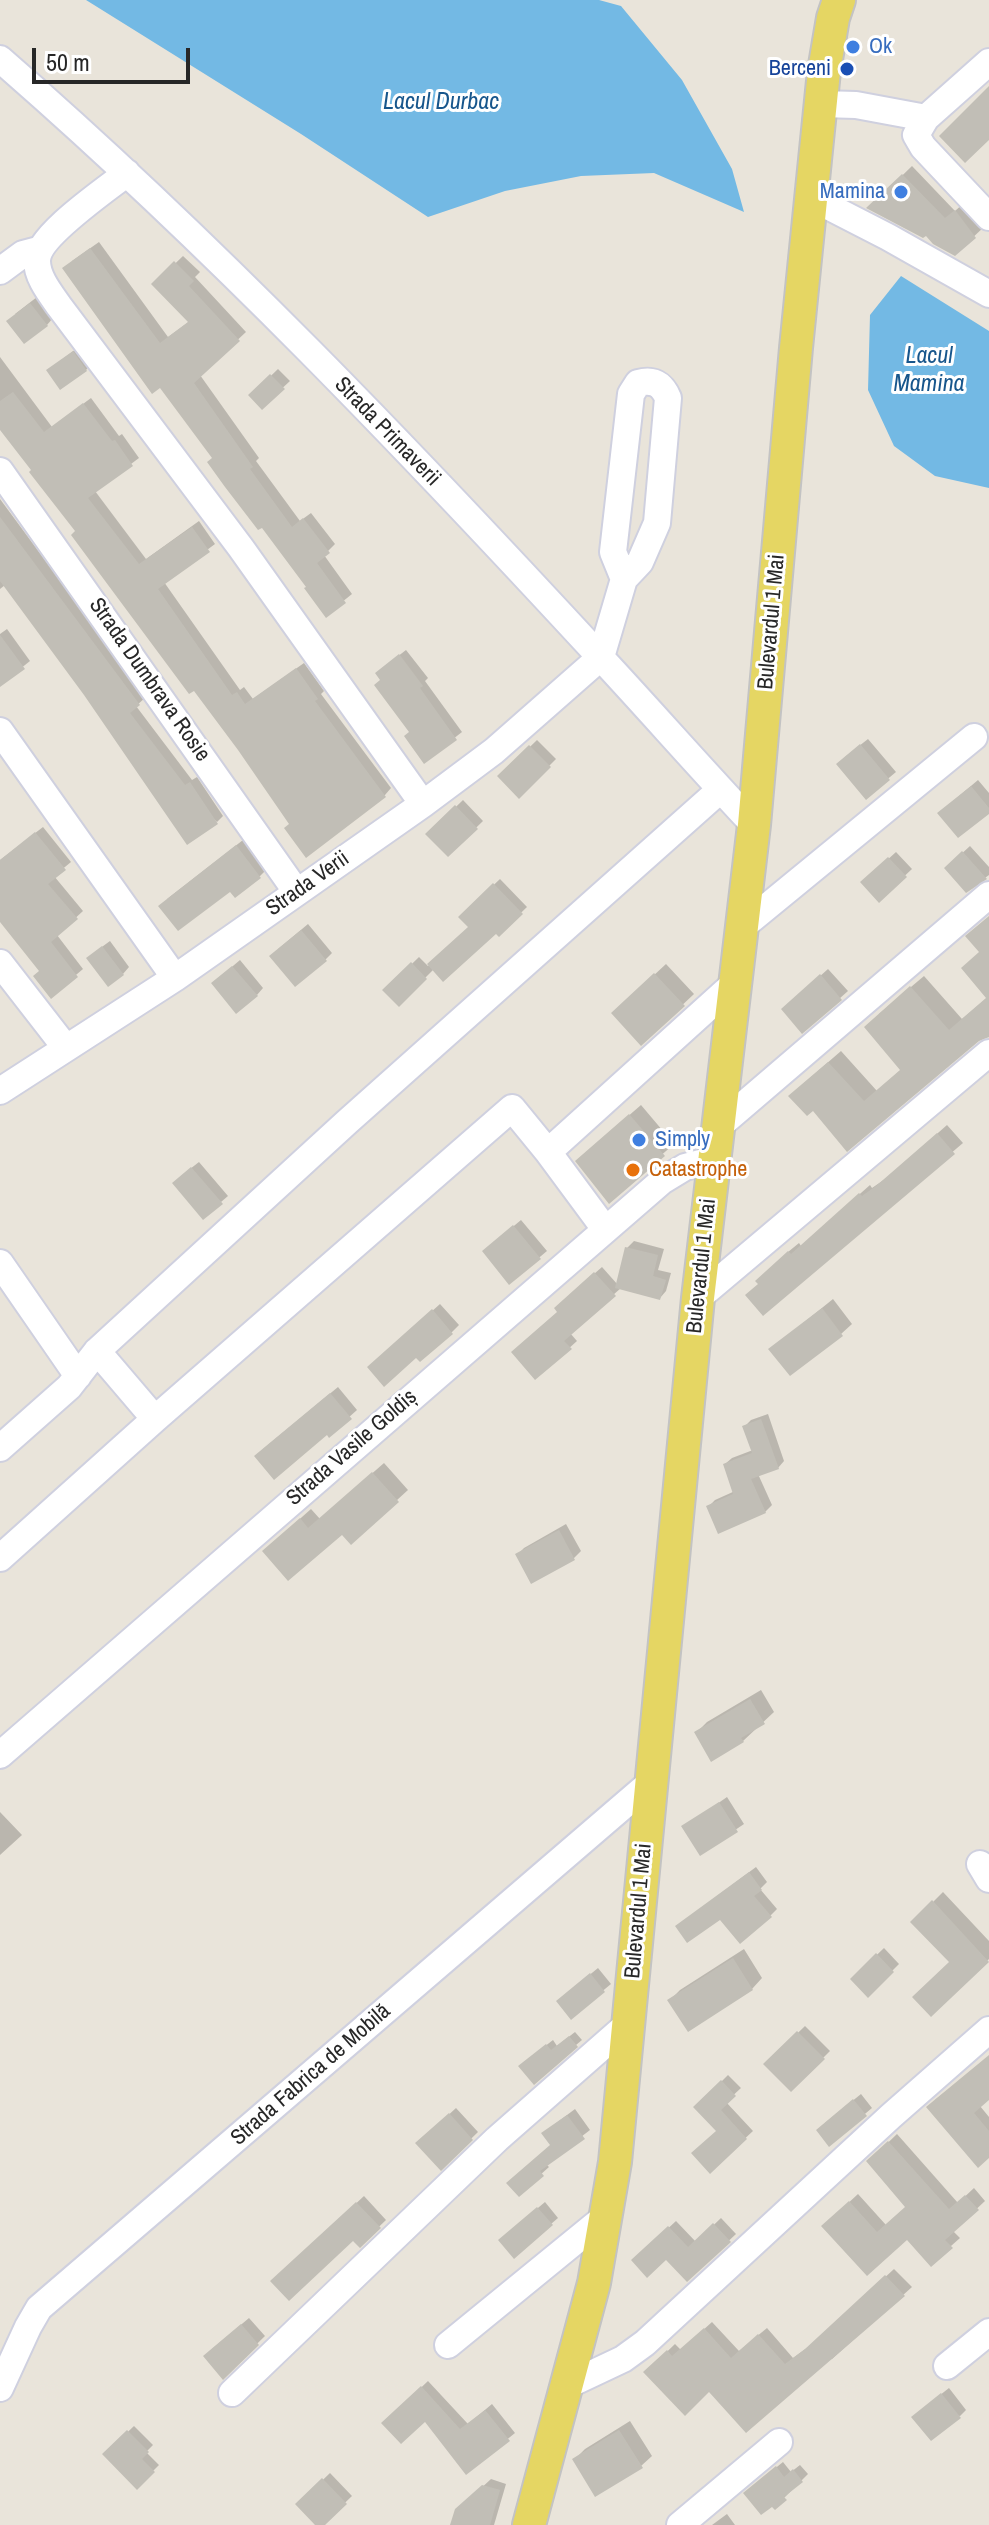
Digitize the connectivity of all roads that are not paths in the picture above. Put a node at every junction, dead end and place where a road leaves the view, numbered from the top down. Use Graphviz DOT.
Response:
graph roads {
  1 [pos="839,0"];
  2 [pos="0,59"];
  3 [pos="989,62"];
  4 [pos="821,104"];
  5 [pos="926,118"];
  6 [pos="127,173"];
  7 [pos="812,198"];
  8 [pos="989,217"];
  9 [pos="38,250"];
  10 [pos="0,271"];
  11 [pos="989,294"];
  12 [pos="0,471"];
  13 [pos="624,579"];
  14 [pos="601,657"];
  15 [pos="0,731"];
  16 [pos="974,737"];
  17 [pos="720,790"];
  18 [pos="423,804"];
  19 [pos="754,825"];
  20 [pos="296,891"];
  21 [pos="989,895"];
  22 [pos="741,928"];
  23 [pos="0,963"];
  24 [pos="175,978"];
  25 [pos="735,983"];
  26 [pos="66,1048"];
  27 [pos="989,1053"];
  28 [pos="0,1091"];
  29 [pos="719,1126"];
  30 [pos="548,1152"];
  31 [pos="715,1159"];
  32 [pos="605,1229"];
  33 [pos="0,1263"];
  34 [pos="698,1298"];
  35 [pos="97,1351"];
  36 [pos="78,1376"];
  37 [pos="155,1419"];
  38 [pos="0,1448"];
  39 [pos="0,1558"];
  40 [pos="0,1755"];
  41 [pos="650,1783"];
  42 [pos="628,2024"];
  43 [pos="989,2030"];
  44 [pos="606,2216"];
  45 [pos="989,2332"];
  46 [pos="448,2345"];
  47 [pos="947,2366"];
  48 [pos="568,2385"];
  49 [pos="0,2388"];
  50 [pos="232,2393"];
  51 [pos="779,2442"];
  52 [pos="529,2525"];
  53 [pos="680,2525"];
  1 -- 4 [label="main road, Bulevardul 1 Mai"];
  2 -- 6 [label="street, Strada Primaverii"];
  3 -- 5 [label="street"];
  4 -- 5 [label="street"];
  4 -- 7 [label="main road, Bulevardul 1 Mai"];
  5 -- 8 [label="street"];
  6 -- 9 [label="street"];
  6 -- 14 [label="street, Strada Primaverii"];
  7 -- 11 [label="street"];
  7 -- 19 [label="main road, Bulevardul 1 Mai"];
  9 -- 10 [label="street"];
  9 -- 18 [label="street"];
  12 -- 20 [label="street, Strada Dumbrava Rosie"];
  13 -- 13 [label="street"];
  13 -- 14 [label="street"];
  14 -- 17 [label="street, Strada Primaverii"];
  14 -- 18 [label="street, Strada Verii"];
  15 -- 24 [label="street"];
  16 -- 22 [label="street"];
  17 -- 19 [label="street, Strada Primaverii"];
  17 -- 35 [label="street"];
  18 -- 20 [label="street, Strada Verii"];
  19 -- 22 [label="main road, Bulevardul 1 Mai"];
  20 -- 24 [label="street, Strada Verii"];
  21 -- 29 [label="street"];
  22 -- 25 [label="main road, Bulevardul 1 Mai"];
  23 -- 26 [label="street"];
  24 -- 26 [label="street, Strada Verii"];
  25 -- 29 [label="main road, Bulevardul 1 Mai"];
  25 -- 30 [label="street"];
  26 -- 28 [label="street, Strada Verii"];
  27 -- 34 [label="street"];
  29 -- 31 [label="main road, Bulevardul 1 Mai"];
  30 -- 32 [label="street"];
  30 -- 37 [label="street"];
  31 -- 32 [label="street, Strada Vasile Goldiș"];
  31 -- 34 [label="main road, Bulevardul 1 Mai"];
  32 -- 40 [label="street, Strada Vasile Goldiș"];
  33 -- 36 [label="street"];
  34 -- 41 [label="main road, Bulevardul 1 Mai"];
  35 -- 36 [label="street"];
  35 -- 37 [label="street"];
  36 -- 38 [label="street"];
  37 -- 39 [label="street"];
  41 -- 42 [label="main road, Bulevardul 1 Mai"];
  41 -- 49 [label="street, Strada Fabrica de Mobilă"];
  42 -- 44 [label="main road, Bulevardul 1 Mai"];
  42 -- 50 [label="street"];
  43 -- 48 [label="street"];
  44 -- 46 [label="street"];
  44 -- 48 [label="main road, Bulevardul 1 Mai"];
  45 -- 47 [label="street"];
  48 -- 52 [label="main road, Bulevardul 1 Mai"];
  51 -- 53 [label="street"];
}
